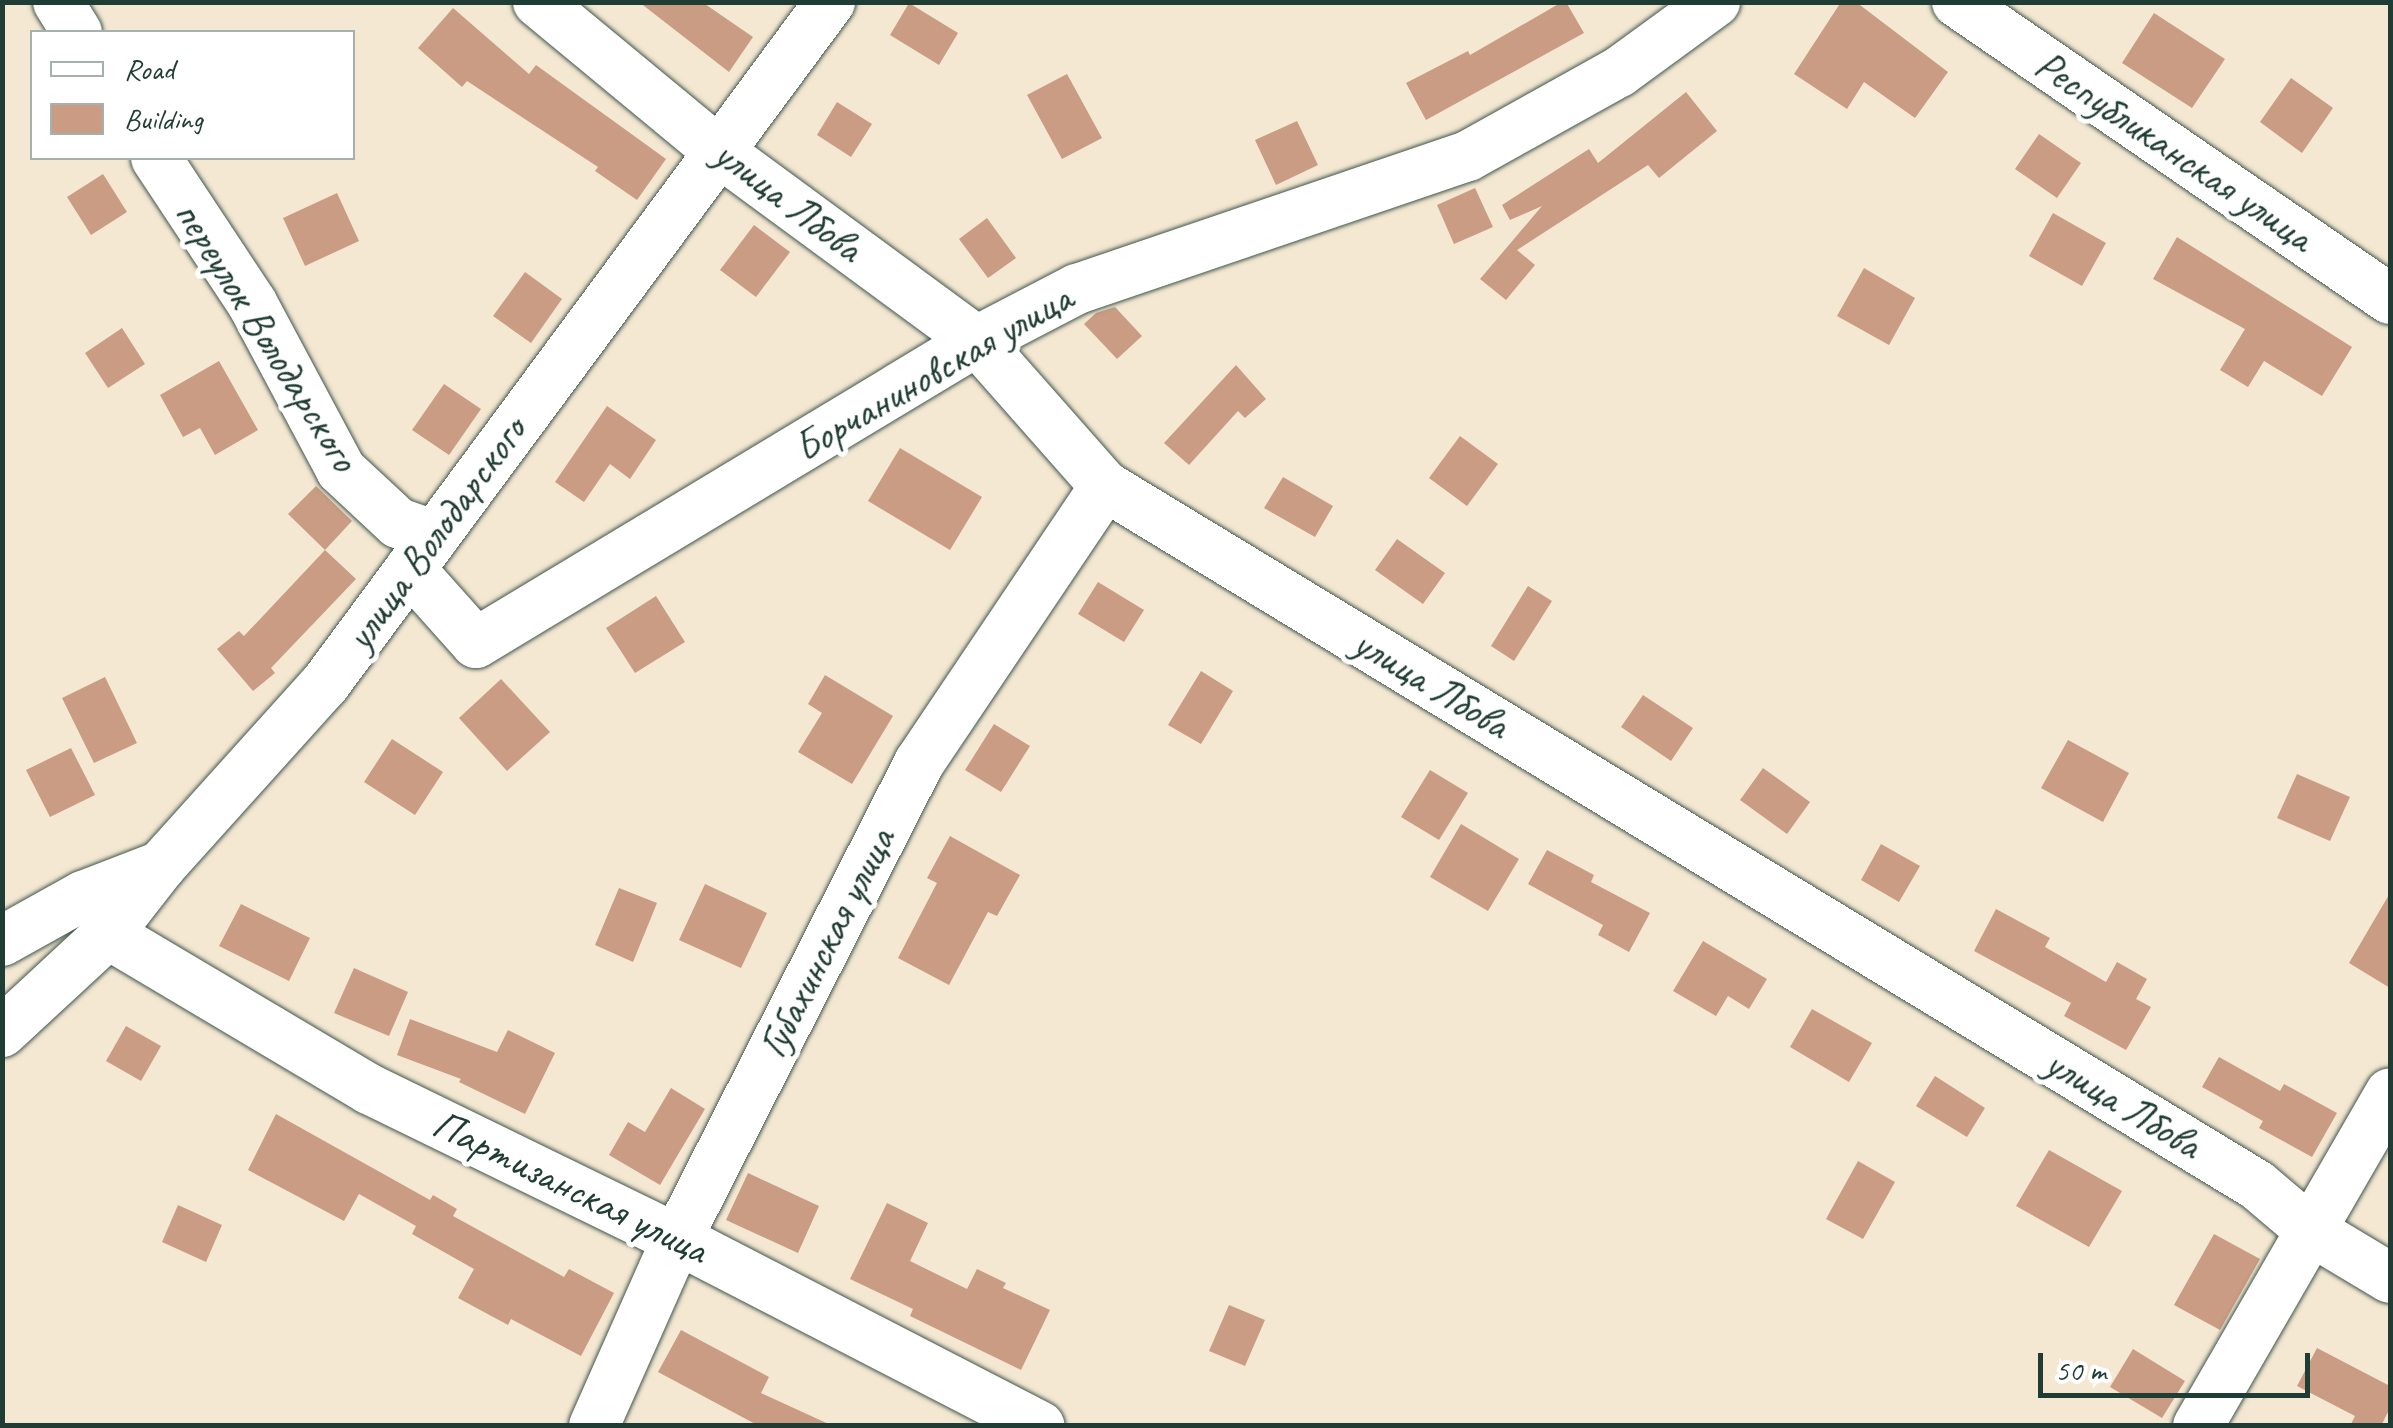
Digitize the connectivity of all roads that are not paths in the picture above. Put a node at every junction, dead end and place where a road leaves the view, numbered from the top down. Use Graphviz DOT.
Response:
graph roads {
  1 [pos="58,2"];
  2 [pos="538,2"];
  3 [pos="830,2"];
  4 [pos="1714,2"];
  5 [pos="1957,2"];
  6 [pos="76,30"];
  7 [pos="718,151"];
  8 [pos="157,160"];
  9 [pos="2390,300"];
  10 [pos="976,341"];
  11 [pos="1105,486"];
  12 [pos="423,552"];
  13 [pos="161,866"];
  14 [pos="108,934"];
  15 [pos="2,941"];
  16 [pos="2,1032"];
  17 [pos="2390,1094"];
  18 [pos="2310,1230"];
  19 [pos="677,1238"];
  20 [pos="2390,1278"];
  21 [pos="594,1426"];
  22 [pos="1040,1426"];
  23 [pos="2198,1426"];
  1 -- 6 [label="street"];
  2 -- 7 [label="street, улица Лбова"];
  3 -- 7 [label="street, улица Володарского"];
  4 -- 10 [label="street, Борчаниновская улица"];
  5 -- 9 [label="street, Республиканская улица"];
  7 -- 10 [label="street, улица Лбова"];
  7 -- 12 [label="street, улица Володарского"];
  8 -- 12 [label="street, переулок Володарского"];
  10 -- 11 [label="street, улица Лбова"];
  10 -- 12 [label="street, Борчаниновская улица"];
  11 -- 18 [label="street, улица Лбова"];
  11 -- 19 [label="street, Губахинская улица"];
  12 -- 13 [label="street, улица Володарского"];
  13 -- 14 [label="street, улица Володарского"];
  13 -- 15 [label="street"];
  14 -- 16 [label="street, улица Володарского"];
  14 -- 19 [label="street, Партизанская улица"];
  17 -- 18 [label="street"];
  18 -- 20 [label="street, улица Лбова"];
  18 -- 23 [label="street"];
  19 -- 21 [label="street, Губахинская улица"];
  19 -- 22 [label="street, Партизанская улица"];
}
